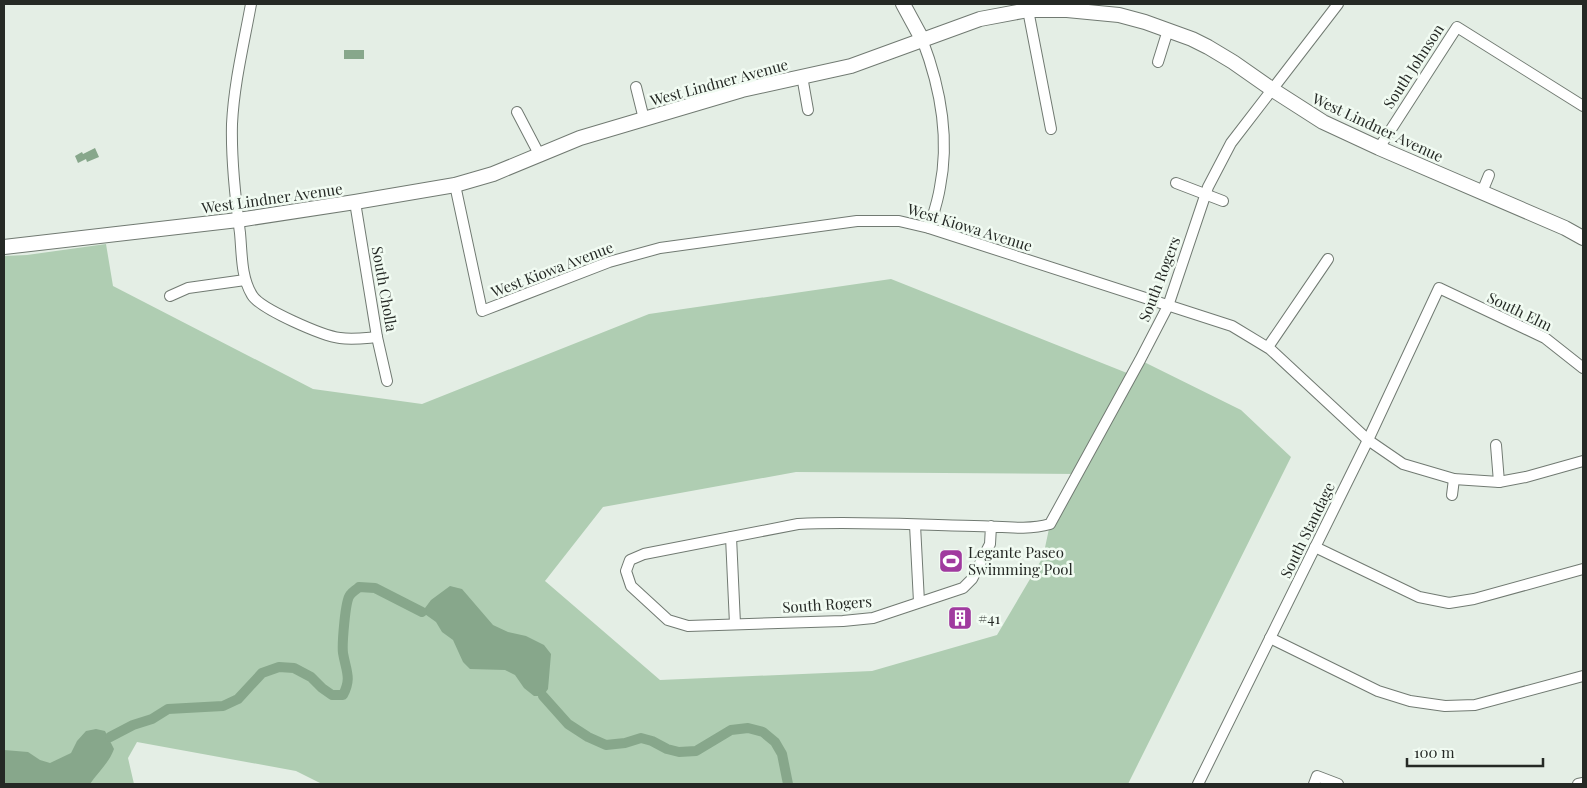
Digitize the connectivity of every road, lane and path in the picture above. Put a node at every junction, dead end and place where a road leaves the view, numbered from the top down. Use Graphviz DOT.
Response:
graph roads {
  1 [pos="251,4"];
  2 [pos="903,4"];
  3 [pos="1338,4"];
  4 [pos="1028,10"];
  5 [pos="1168,30"];
  6 [pos="922,39"];
  7 [pos="1158,62"];
  8 [pos="802,76"];
  9 [pos="636,87"];
  10 [pos="1273,90"];
  11 [pos="1583,106"];
  12 [pos="808,110"];
  13 [pos="517,112"];
  14 [pos="644,119"];
  15 [pos="1051,130"];
  16 [pos="1379,148"];
  17 [pos="539,154"];
  18 [pos="1490,175"];
  19 [pos="1176,183"];
  20 [pos="455,185"];
  21 [pos="1482,192"];
  22 [pos="1206,194"];
  23 [pos="1223,201"];
  24 [pos="355,202"];
  25 [pos="238,220"];
  26 [pos="930,228"];
  27 [pos="1583,238"];
  28 [pos="4,246"];
  29 [pos="1328,259"];
  30 [pos="245,280"];
  31 [pos="1439,288"];
  32 [pos="170,296"];
  33 [pos="1168,306"];
  34 [pos="378,337"];
  35 [pos="1268,347"];
  36 [pos="1583,368"];
  37 [pos="387,380"];
  38 [pos="1368,440"];
  39 [pos="1496,445"];
  40 [pos="1583,461"];
  41 [pos="1454,479"];
  42 [pos="1499,482"];
  43 [pos="1452,495"];
  44 [pos="915,525"];
  45 [pos="991,526"];
  46 [pos="731,537"];
  47 [pos="1315,547"];
  48 [pos="1583,569"];
  49 [pos="918,602"];
  50 [pos="735,624"];
  51 [pos="1270,638"];
  52 [pos="1583,676"];
  53 [pos="1316,780"];
  54 [pos="1583,783"];
  55 [pos="1198,784"];
  56 [pos="1338,784"];
  57 [pos="1578,784"];
  1 -- 25 [label="street"];
  2 -- 6 [label="street"];
  3 -- 10 [label="street, South Rogers"];
  4 -- 5 [label="street, West Lindner Avenue"];
  4 -- 6 [label="street, West Lindner Avenue"];
  4 -- 15 [label="street"];
  5 -- 7 [label="street"];
  5 -- 10 [label="street, West Lindner Avenue"];
  6 -- 8 [label="street, West Lindner Avenue"];
  6 -- 26 [label="street"];
  8 -- 12 [label="street, West Lindner Avenue"];
  8 -- 14 [label="street, West Lindner Avenue"];
  9 -- 14 [label="street, West Lindner Avenue"];
  10 -- 16 [label="street, West Lindner Avenue"];
  10 -- 22 [label="street, South Rogers"];
  11 -- 16 [label="street, South Johnson"];
  13 -- 17 [label="street"];
  14 -- 17 [label="street, West Lindner Avenue"];
  16 -- 21 [label="street, West Lindner Avenue"];
  17 -- 20 [label="street, West Lindner Avenue"];
  18 -- 21 [label="street"];
  19 -- 22 [label="street"];
  20 -- 24 [label="street, West Lindner Avenue"];
  20 -- 26 [label="street, West Kiowa Avenue"];
  21 -- 27 [label="street, West Lindner Avenue"];
  22 -- 23 [label="street"];
  22 -- 33 [label="street, South Rogers"];
  24 -- 25 [label="street, West Lindner Avenue"];
  24 -- 34 [label="street, South Cholla"];
  25 -- 28 [label="street, West Lindner Avenue"];
  25 -- 30 [label="street"];
  26 -- 33 [label="street, West Kiowa Avenue"];
  29 -- 35 [label="street"];
  30 -- 32 [label="street"];
  30 -- 34 [label="street"];
  31 -- 36 [label="street, South Elm"];
  31 -- 38 [label="street, South Standage"];
  33 -- 35 [label="street, West Kiowa Avenue"];
  33 -- 45 [label="street, South Rogers"];
  34 -- 37 [label="street, South Cholla"];
  35 -- 38 [label="street, West Kiowa Avenue"];
  38 -- 41 [label="street, West Kiowa Avenue"];
  38 -- 47 [label="street, South Standage"];
  39 -- 42 [label="street"];
  40 -- 42 [label="street, West Kiowa Avenue"];
  41 -- 42 [label="street, West Kiowa Avenue"];
  41 -- 43 [label="street"];
  44 -- 45 [label="street, South Rogers"];
  44 -- 46 [label="street, South Rogers"];
  44 -- 49 [label="street"];
  45 -- 49 [label="street, South Rogers"];
  46 -- 50 [label="street"];
  46 -- 50 [label="street, South Rogers"];
  47 -- 48 [label="street"];
  47 -- 51 [label="street, South Standage"];
  49 -- 50 [label="street, South Rogers"];
  51 -- 52 [label="street"];
  51 -- 55 [label="street, South Standage"];
  53 -- 56 [label="street"];
  54 -- 57 [label="street"];
}
